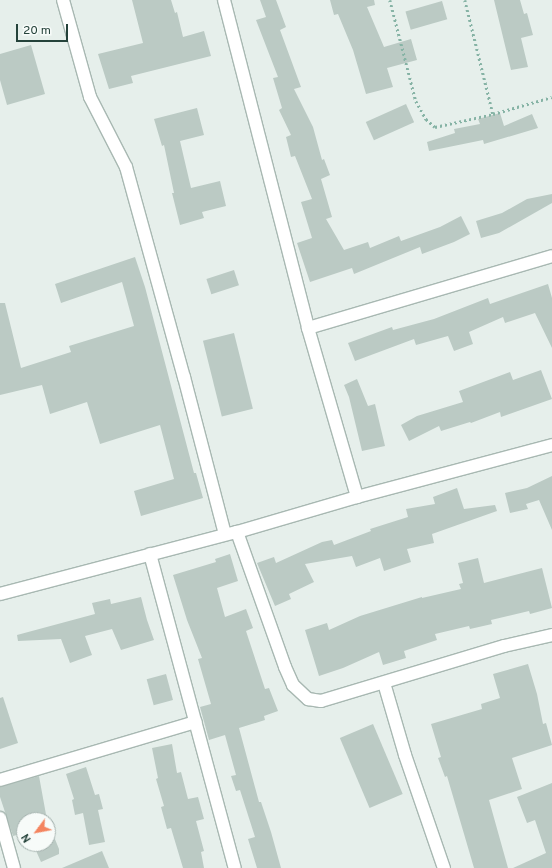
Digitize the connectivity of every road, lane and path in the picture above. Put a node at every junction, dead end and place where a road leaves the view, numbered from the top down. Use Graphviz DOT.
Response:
graph roads {
  1 [pos="64,0"];
  2 [pos="224,0"];
  3 [pos="390,0"];
  4 [pos="465,0"];
  5 [pos="552,97"];
  6 [pos="493,114"];
  7 [pos="552,256"];
  8 [pos="308,328"];
  9 [pos="552,445"];
  10 [pos="357,497"];
  11 [pos="231,533"];
  12 [pos="150,554"];
  13 [pos="0,594"];
  14 [pos="552,635"];
  15 [pos="384,683"];
  16 [pos="196,722"];
  17 [pos="0,780"];
  18 [pos="0,818"];
  19 [pos="14,868"];
  20 [pos="235,868"];
  21 [pos="444,868"];
  1 -- 11 [label="street"];
  2 -- 8 [label="street"];
  3 -- 6 [label="path"];
  4 -- 6 [label="path"];
  5 -- 6 [label="path"];
  7 -- 8 [label="street"];
  8 -- 10 [label="street"];
  9 -- 10 [label="street"];
  10 -- 11 [label="street"];
  11 -- 12 [label="street"];
  11 -- 15 [label="street"];
  12 -- 13 [label="street"];
  12 -- 16 [label="street"];
  14 -- 15 [label="street"];
  15 -- 21 [label="street"];
  16 -- 17 [label="street"];
  16 -- 20 [label="street"];
  18 -- 19 [label="street"];
}
